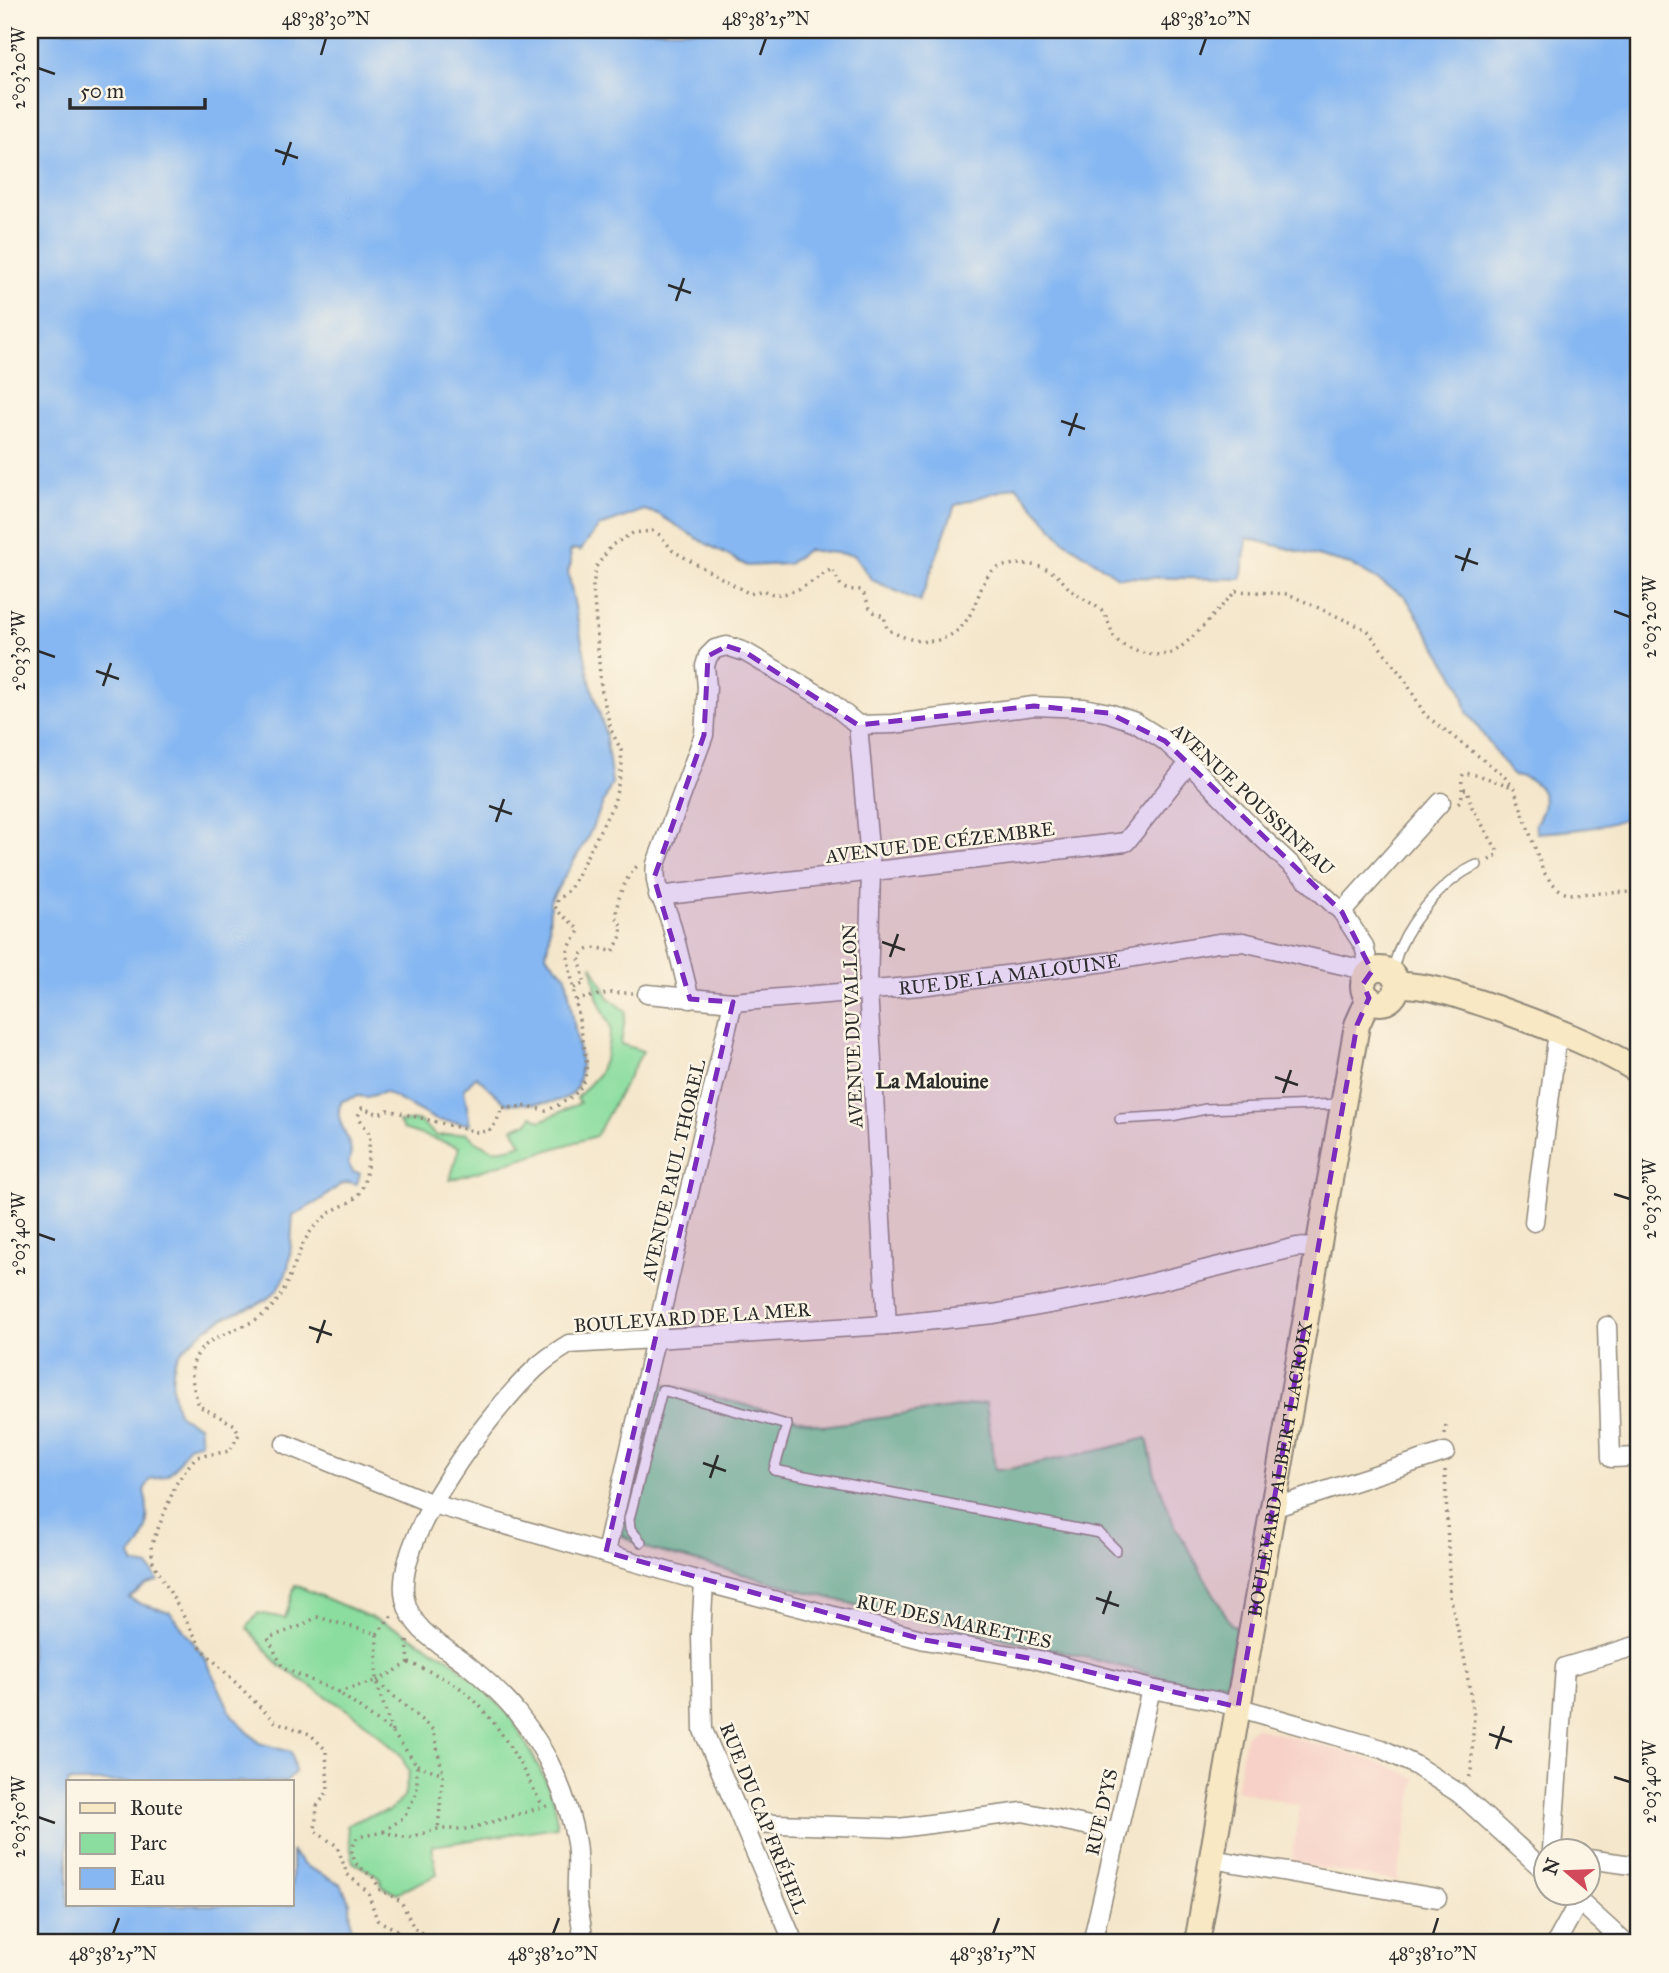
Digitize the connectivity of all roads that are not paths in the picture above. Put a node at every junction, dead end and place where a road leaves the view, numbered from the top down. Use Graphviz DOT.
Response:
graph roads {
  1 [pos="858,725"];
  2 [pos="1189,763"];
  3 [pos="1449,804"];
  4 [pos="1477,865"];
  5 [pos="871,871"];
  6 [pos="659,896"];
  7 [pos="1342,912"];
  8 [pos="1379,980"];
  9 [pos="868,989"];
  10 [pos="647,994"];
  11 [pos="690,999"];
  12 [pos="733,1002"];
  13 [pos="1558,1031"];
  14 [pos="1639,1072"];
  15 [pos="1344,1104"];
  16 [pos="1120,1119"];
  17 [pos="1534,1222"];
  18 [pos="1318,1248"];
  19 [pos="887,1325"];
  20 [pos="1607,1326"];
  21 [pos="655,1340"];
  22 [pos="285,1444"];
  23 [pos="1445,1452"];
  24 [pos="1639,1457"];
  25 [pos="433,1504"];
  26 [pos="1273,1508"];
  27 [pos="641,1542"];
  28 [pos="1116,1550"];
  29 [pos="607,1552"];
  30 [pos="704,1582"];
  31 [pos="1639,1645"];
  32 [pos="1151,1689"];
  33 [pos="1238,1707"];
  34 [pos="743,1823"];
  35 [pos="1118,1832"];
  36 [pos="1553,1836"];
  37 [pos="1532,1856"];
  38 [pos="1212,1859"];
  39 [pos="1602,1861"];
  40 [pos="1639,1866"];
  41 [pos="1437,1898"];
  42 [pos="1570,1906"];
  43 [pos="1584,1906"];
  44 [pos="584,1943"];
  45 [pos="794,1943"];
  46 [pos="1092,1943"];
  47 [pos="1197,1943"];
  48 [pos="1556,1943"];
  49 [pos="1625,1943"];
  1 -- 2 [label="street, AVENUE POUSSINEAU"];
  1 -- 5 [label="street, AVENUE DU VALLON"];
  1 -- 6 [label="street"];
  2 -- 5 [label="street, AVENUE DE CÉZEMBRE"];
  2 -- 7 [label="street, AVENUE POUSSINEAU"];
  3 -- 7 [label="street"];
  4 -- 8 [label="lane"];
  5 -- 6 [label="street, AVENUE DE CÉZEMBRE"];
  5 -- 9 [label="street, AVENUE DU VALLON"];
  6 -- 11 [label="street"];
  7 -- 8 [label="street, AVENUE POUSSINEAU"];
  8 -- 9 [label="street, RUE DE LA MALOUINE"];
  8 -- 13 [label="street, RUE DE LA MALOUINE"];
  8 -- 15 [label="street, BOULEVARD ALBERT LACROIX"];
  9 -- 12 [label="street, RUE DE LA MALOUINE"];
  9 -- 19 [label="street, AVENUE DU VALLON"];
  10 -- 11 [label="street, RUE DE LA MALOUINE"];
  11 -- 12 [label="street, RUE DE LA MALOUINE"];
  12 -- 21 [label="street, AVENUE PAUL THOREL"];
  13 -- 14 [label="street, RUE DE LA MALOUINE"];
  13 -- 17 [label="street"];
  15 -- 16 [label="lane"];
  15 -- 18 [label="street, BOULEVARD ALBERT LACROIX"];
  18 -- 19 [label="street, BOULEVARD DE LA MER"];
  18 -- 26 [label="street, BOULEVARD ALBERT LACROIX"];
  19 -- 21 [label="street, BOULEVARD DE LA MER"];
  20 -- 24 [label="street"];
  21 -- 25 [label="street, BOULEVARD DE LA MER"];
  21 -- 29 [label="street, AVENUE PAUL THOREL"];
  22 -- 25 [label="street, RUE DES MARETTES"];
  23 -- 26 [label="street"];
  25 -- 29 [label="street, RUE DES MARETTES"];
  25 -- 44 [label="street, BOULEVARD DE LA MER"];
  26 -- 33 [label="street, BOULEVARD ALBERT LACROIX"];
  27 -- 28 [label="lane"];
  29 -- 30 [label="street, RUE DES MARETTES"];
  30 -- 32 [label="street, RUE DES MARETTES"];
  30 -- 34 [label="street, RUE DU CAP FRÉHEL"];
  31 -- 36 [label="street"];
  32 -- 33 [label="street, RUE DES MARETTES"];
  32 -- 35 [label="street, RUE D'YS"];
  33 -- 37 [label="street, RUE DES MARETTES"];
  33 -- 38 [label="street, BOULEVARD ALBERT LACROIX"];
  34 -- 35 [label="street"];
  34 -- 45 [label="street, RUE DU CAP FRÉHEL"];
  35 -- 46 [label="street, RUE D'YS"];
  38 -- 41 [label="street"];
  38 -- 47 [label="street, BOULEVARD ALBERT LACROIX"];
  39 -- 40 [label="street"];
  42 -- 48 [label="street"];
  43 -- 49 [label="street"];
}
